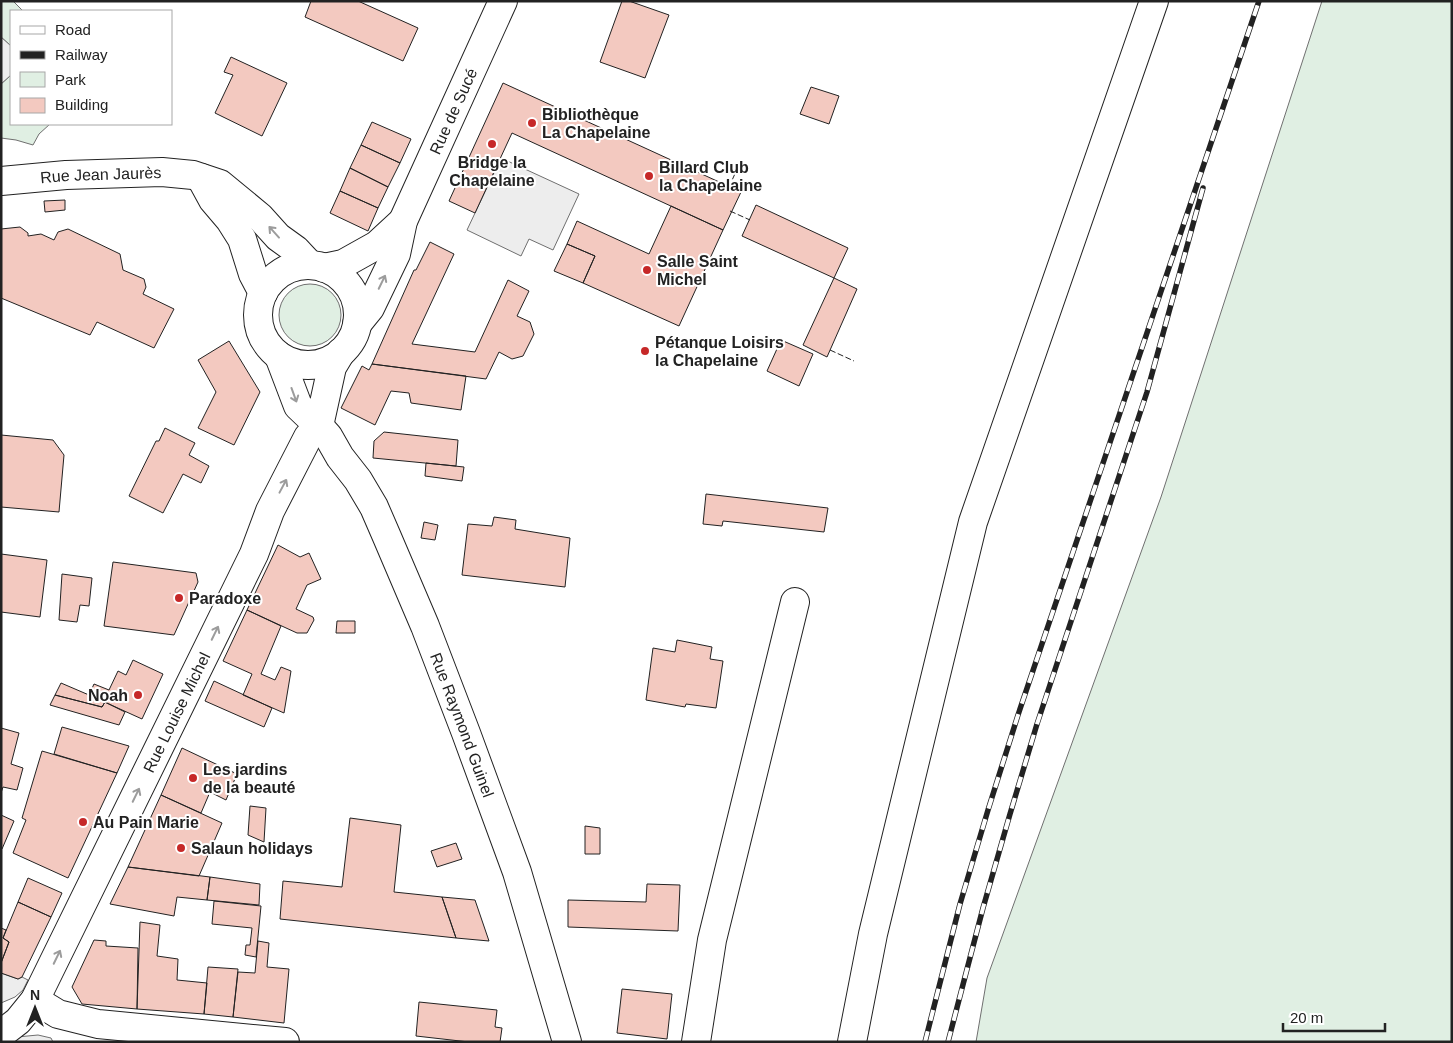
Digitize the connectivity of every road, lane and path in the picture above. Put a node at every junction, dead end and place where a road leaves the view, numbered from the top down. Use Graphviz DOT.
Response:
graph roads {
  1 [pos="502,1"];
  2 [pos="1154,1"];
  3 [pos="201,178"];
  4 [pos="1,181"];
  5 [pos="403,221"];
  6 [pos="317,266"];
  7 [pos="263,293"];
  8 [pos="357,324"];
  9 [pos="341,352"];
  10 [pos="280,356"];
  11 [pos="319,426"];
  12 [pos="795,602"];
  13 [pos="36,1000"];
  14 [pos="1,1034"];
  15 [pos="285,1042"];
  16 [pos="568,1042"];
  17 [pos="696,1042"];
  18 [pos="852,1042"];
  1 -- 5 [label="street, Rue de Sucé"];
  2 -- 18 [label="street"];
  3 -- 4 [label="street, Rue Jean Jaurès"];
  6 -- 3 [label="street, Rue Jean Jaurès, one-way"];
  3 -- 7 [label="street"];
  5 -- 6 [label="street, Rue de Sucé"];
  8 -- 5 [label="street, Rue de Sucé, one-way"];
  6 -- 7 [label="street"];
  6 -- 8 [label="street"];
  7 -- 10 [label="street"];
  8 -- 9 [label="street"];
  9 -- 10 [label="street"];
  9 -- 11 [label="street, Rue Louise Michel"];
  10 -- 11 [label="street, one-way"];
  13 -- 11 [label="street, Rue Louise Michel, one-way"];
  11 -- 16 [label="street, Rue Raymond Guinel"];
  12 -- 17 [label="street"];
  13 -- 14 [label="street, Rue Louise Michel"];
  13 -- 15 [label="street"];
}
